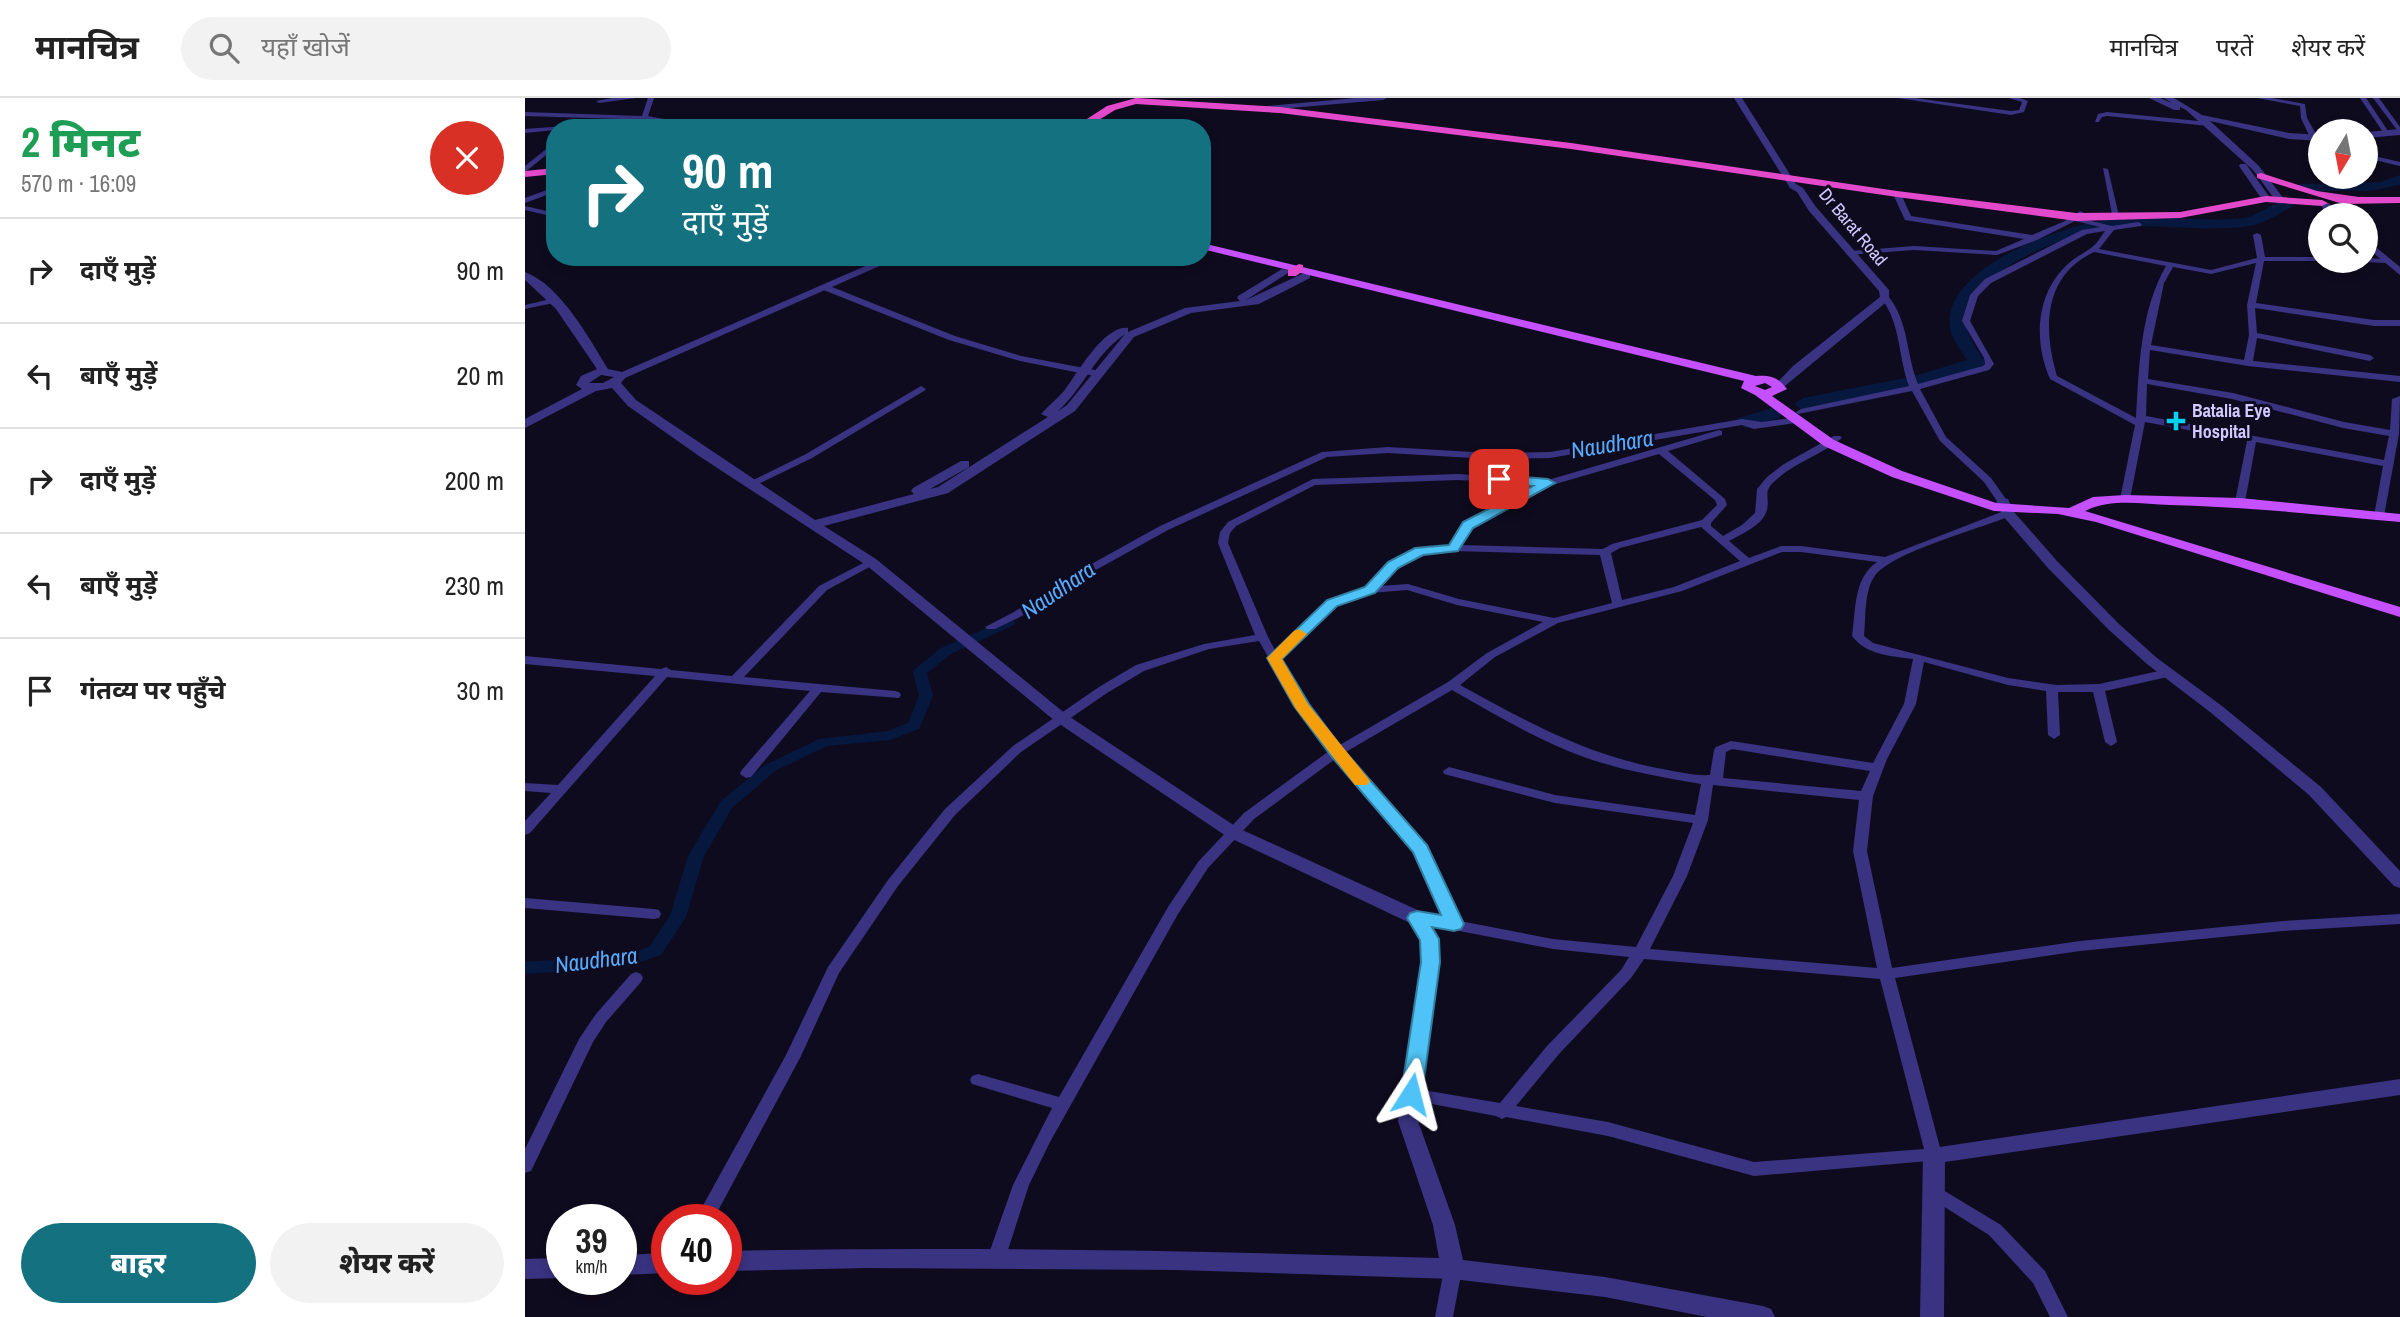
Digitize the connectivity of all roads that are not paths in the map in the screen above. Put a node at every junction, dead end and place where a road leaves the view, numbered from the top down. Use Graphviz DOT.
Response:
graph roads {
  1 [pos="633,98"];
  2 [pos="651,98"];
  3 [pos="1161,98"];
  4 [pos="1384,98"];
  5 [pos="1738,98"];
  6 [pos="1745,98"];
  7 [pos="1901,98"];
  8 [pos="2012,98"];
  9 [pos="2153,98"];
  10 [pos="2168,98"];
  11 [pos="2260,98"];
  12 [pos="2363,98"];
  13 [pos="2376,98"];
  14 [pos="1131,99"];
  15 [pos="1352,100"];
  16 [pos="599,101"];
  17 [pos="1939,101"];
  18 [pos="1261,108"];
  19 [pos="525,114"];
  20 [pos="574,116"];
  21 [pos="586,117"];
  22 [pos="644,118"];
  23 [pos="2201,118"];
  24 [pos="572,119"];
  25 [pos="650,119"];
  26 [pos="1082,119"];
  27 [pos="1092,119"];
  28 [pos="2097,121"];
  29 [pos="2308,125"];
  30 [pos="546,129"];
  31 [pos="525,131"];
  32 [pos="2400,132"];
  33 [pos="2378,134"];
  34 [pos="2387,134"];
  35 [pos="2308,139"];
  36 [pos="546,153"];
  37 [pos="2378,159"];
  38 [pos="546,160"];
  39 [pos="2244,160"];
  40 [pos="2400,164"];
  41 [pos="2105,169"];
  42 [pos="546,172"];
  43 [pos="526,174"];
  44 [pos="2261,176"];
  45 [pos="1795,182"];
  46 [pos="1860,188"];
  47 [pos="546,193"];
  48 [pos="1896,194"];
  49 [pos="2269,196"];
  50 [pos="2356,200"];
  51 [pos="525,201"];
  52 [pos="2400,202"];
  53 [pos="2313,203"];
  54 [pos="2344,203"];
  55 [pos="2378,203"];
  56 [pos="525,208"];
  57 [pos="546,213"];
  58 [pos="2116,214"];
  59 [pos="2076,216"];
  60 [pos="2139,224"];
  61 [pos="2112,228"];
  62 [pos="2257,235"];
  63 [pos="2034,238"];
  64 [pos="1211,248"];
  65 [pos="2094,250"];
  66 [pos="1211,253"];
  67 [pos="1850,253"];
  68 [pos="2261,259"];
  69 [pos="2308,259"];
  70 [pos="2378,262"];
  71 [pos="2170,265"];
  72 [pos="859,266"];
  73 [pos="874,266"];
  74 [pos="1296,272"];
  75 [pos="525,275"];
  76 [pos="2399,276"];
  77 [pos="824,287"];
  78 [pos="1885,298"];
  79 [pos="555,300"];
  80 [pos="2251,305"];
  81 [pos="525,307"];
  82 [pos="2400,323"];
  83 [pos="2253,335"];
  84 [pos="2146,347"];
  85 [pos="2370,358"];
  86 [pos="2248,362"];
  87 [pos="1797,368"];
  88 [pos="1085,371"];
  89 [pos="1100,374"];
  90 [pos="613,376"];
  91 [pos="2400,379"];
  92 [pos="2143,381"];
  93 [pos="1757,385"];
  94 [pos="587,386"];
  95 [pos="1915,387"];
  96 [pos="1779,389"];
  97 [pos="921,390"];
  98 [pos="2400,399"];
  99 [pos="525,415"];
  100 [pos="1800,416"];
  101 [pos="2140,421"];
  102 [pos="525,424"];
  103 [pos="1762,425"];
  104 [pos="2393,434"];
  105 [pos="2252,438"];
  106 [pos="1833,441"];
  107 [pos="1661,450"];
  108 [pos="2388,464"];
  109 [pos="1548,483"];
  110 [pos="750,484"];
  111 [pos="904,499"];
  112 [pos="2125,499"];
  113 [pos="2240,502"];
  114 [pos="2005,508"];
  115 [pos="2076,510"];
  116 [pos="2379,516"];
  117 [pos="2400,518"];
  118 [pos="1706,522"];
  119 [pos="811,525"];
  120 [pos="1721,541"];
  121 [pos="1453,548"];
  122 [pos="1605,552"];
  123 [pos="1884,560"];
  124 [pos="1746,561"];
  125 [pos="871,562"];
  126 [pos="1370,590"];
  127 [pos="1618,606"];
  128 [pos="2400,612"];
  129 [pos="1554,621"];
  130 [pos="991,627"];
  131 [pos="1262,637"];
  132 [pos="1919,657"];
  133 [pos="1274,658"];
  134 [pos="525,660"];
  135 [pos="666,671"];
  136 [pos="2168,673"];
  137 [pos="736,679"];
  138 [pos="1453,685"];
  139 [pos="819,687"];
  140 [pos="2052,687"];
  141 [pos="2098,688"];
  142 [pos="895,695"];
  143 [pos="1061,718"];
  144 [pos="2054,734"];
  145 [pos="2111,742"];
  146 [pos="1336,752"];
  147 [pos="1877,768"];
  148 [pos="1449,771"];
  149 [pos="746,774"];
  150 [pos="1712,779"];
  151 [pos="525,786"];
  152 [pos="561,789"];
  153 [pos="1866,796"];
  154 [pos="1701,820"];
  155 [pos="525,830"];
  156 [pos="1232,832"];
  157 [pos="2400,882"];
  158 [pos="525,903"];
  159 [pos="654,914"];
  160 [pos="1417,918"];
  161 [pos="2400,919"];
  162 [pos="1454,924"];
  163 [pos="1640,953"];
  164 [pos="1886,974"];
  165 [pos="636,978"];
  166 [pos="978,1080"];
  167 [pos="2400,1087"];
  168 [pos="1411,1094"];
  169 [pos="1063,1104"];
  170 [pos="1502,1112"];
  171 [pos="1934,1155"];
  172 [pos="525,1166"];
  173 [pos="1933,1191"];
  174 [pos="713,1204"];
  175 [pos="996,1259"];
  176 [pos="742,1261"];
  177 [pos="546,1268"];
  178 [pos="525,1269"];
  179 [pos="1453,1269"];
  180 [pos="1444,1317"];
  181 [pos="1763,1317"];
  182 [pos="1932,1317"];
  183 [pos="2059,1317"];
  1 -- 16 [label="street"];
  2 -- 22 [label="street"];
  3 -- 18 [label="highway"];
  4 -- 15 [label="street"];
  5 -- 45 [label="street, Dr Barat Road"];
  6 -- 45 [label="street, Dr Barat Road"];
  7 -- 17 [label="street"];
  8 -- 17 [label="street"];
  9 -- 23 [label="street"];
  10 -- 23 [label="street"];
  11 -- 29 [label="street"];
  12 -- 34 [label="street"];
  13 -- 32 [label="street"];
  14 -- 18 [label="highway"];
  14 -- 26 [label="highway"];
  14 -- 27 [label="highway"];
  15 -- 18 [label="street"];
  18 -- 45 [label="highway"];
  19 -- 20 [label="street"];
  20 -- 21 [label="street"];
  20 -- 24 [label="street"];
  21 -- 22 [label="street"];
  22 -- 25 [label="street"];
  23 -- 28 [label="street"];
  23 -- 35 [label="street"];
  23 -- 39 [label="street"];
  30 -- 31 [label="street"];
  32 -- 34 [label="street"];
  33 -- 34 [label="street"];
  36 -- 43 [label="street"];
  37 -- 40 [label="street"];
  38 -- 43 [label="street"];
  39 -- 44 [label="street"];
  39 -- 49 [label="street"];
  41 -- 58 [label="street"];
  42 -- 43 [label="highway"];
  44 -- 49 [label="street"];
  44 -- 50 [label="highway"];
  45 -- 46 [label="highway"];
  45 -- 67 [label="street, Dr Barat Road"];
  46 -- 48 [label="highway"];
  46 -- 59 [label="highway"];
  47 -- 51 [label="street"];
  48 -- 59 [label="highway"];
  48 -- 63 [label="street"];
  49 -- 53 [label="highway"];
  49 -- 58 [label="highway"];
  49 -- 59 [label="highway"];
  50 -- 52 [label="highway"];
  50 -- 54 [label="highway"];
  52 -- 55 [label="highway"];
  56 -- 57 [label="street"];
  58 -- 59 [label="highway"];
  59 -- 61 [label="street"];
  59 -- 63 [label="street"];
  60 -- 61 [label="street"];
  61 -- 65 [label="street"];
  61 -- 95 [label="street"];
  62 -- 68 [label="street"];
  63 -- 67 [label="street"];
  64 -- 74 [label="main road"];
  65 -- 71 [label="street"];
  65 -- 101 [label="street"];
  66 -- 74 [label="main road"];
  67 -- 78 [label="street, Dr Barat Road"];
  68 -- 69 [label="street"];
  68 -- 71 [label="street"];
  68 -- 80 [label="street"];
  70 -- 76 [label="street"];
  71 -- 84 [label="street"];
  72 -- 90 [label="street"];
  73 -- 77 [label="street"];
  74 -- 88 [label="street"];
  74 -- 89 [label="street"];
  74 -- 93 [label="main road"];
  75 -- 79 [label="street"];
  77 -- 88 [label="street"];
  77 -- 90 [label="street"];
  78 -- 87 [label="street, Dr Barat Road"];
  78 -- 95 [label="street"];
  79 -- 81 [label="street"];
  79 -- 90 [label="street"];
  80 -- 82 [label="street"];
  80 -- 83 [label="street"];
  83 -- 85 [label="street"];
  83 -- 86 [label="street"];
  84 -- 86 [label="street"];
  84 -- 92 [label="street"];
  86 -- 91 [label="street"];
  87 -- 93 [label="street, Dr Barat Road"];
  87 -- 96 [label="street, Dr Barat Road"];
  88 -- 89 [label="street"];
  88 -- 111 [label="street"];
  89 -- 111 [label="street"];
  90 -- 94 [label="street"];
  90 -- 110 [label="street"];
  92 -- 101 [label="street"];
  92 -- 104 [label="street"];
  93 -- 96 [label="main road"];
  93 -- 100 [label="main road"];
  94 -- 99 [label="street"];
  94 -- 102 [label="street"];
  95 -- 100 [label="street"];
  95 -- 114 [label="street"];
  96 -- 100 [label="main road"];
  97 -- 110 [label="street"];
  98 -- 104 [label="street"];
  100 -- 103 [label="street"];
  100 -- 106 [label="main road"];
  101 -- 105 [label="street"];
  101 -- 112 [label="street"];
  103 -- 107 [label="street"];
  103 -- 130 [label="street"];
  104 -- 108 [label="street"];
  105 -- 108 [label="street"];
  105 -- 113 [label="street"];
  106 -- 114 [label="main road"];
  106 -- 120 [label="street"];
  107 -- 109 [label="street"];
  107 -- 118 [label="street"];
  108 -- 116 [label="street"];
  109 -- 121 [label="street"];
  109 -- 131 [label="street"];
  110 -- 119 [label="street"];
  111 -- 119 [label="street"];
  112 -- 113 [label="main road"];
  112 -- 115 [label="main road"];
  113 -- 116 [label="main road"];
  114 -- 115 [label="main road"];
  114 -- 123 [label="street"];
  114 -- 136 [label="street"];
  115 -- 128 [label="main road"];
  116 -- 117 [label="main road"];
  118 -- 120 [label="street"];
  118 -- 122 [label="street"];
  119 -- 125 [label="street"];
  120 -- 124 [label="street"];
  121 -- 122 [label="street"];
  121 -- 126 [label="street"];
  122 -- 127 [label="street"];
  123 -- 124 [label="street"];
  123 -- 132 [label="street"];
  124 -- 127 [label="street"];
  125 -- 137 [label="street"];
  125 -- 143 [label="street"];
  126 -- 129 [label="street"];
  126 -- 133 [label="street"];
  127 -- 129 [label="street"];
  129 -- 138 [label="street"];
  131 -- 133 [label="street"];
  131 -- 143 [label="street"];
  132 -- 140 [label="street"];
  132 -- 147 [label="street"];
  133 -- 146 [label="street"];
  134 -- 135 [label="street"];
  135 -- 137 [label="street"];
  135 -- 152 [label="street"];
  136 -- 141 [label="street"];
  136 -- 157 [label="street"];
  137 -- 139 [label="street"];
  138 -- 146 [label="street"];
  138 -- 150 [label="street"];
  139 -- 142 [label="street"];
  139 -- 149 [label="street"];
  140 -- 141 [label="street"];
  140 -- 144 [label="street"];
  141 -- 145 [label="street"];
  143 -- 156 [label="street"];
  143 -- 174 [label="street"];
  146 -- 156 [label="street"];
  146 -- 162 [label="street"];
  147 -- 150 [label="street"];
  147 -- 153 [label="street"];
  148 -- 154 [label="street"];
  150 -- 153 [label="street"];
  150 -- 154 [label="street"];
  151 -- 152 [label="street"];
  152 -- 155 [label="street"];
  153 -- 164 [label="street"];
  154 -- 163 [label="street"];
  156 -- 160 [label="street"];
  156 -- 169 [label="street"];
  158 -- 159 [label="street"];
  160 -- 162 [label="street"];
  160 -- 168 [label="street"];
  161 -- 164 [label="street"];
  162 -- 163 [label="street"];
  163 -- 164 [label="street"];
  163 -- 170 [label="street"];
  164 -- 171 [label="street"];
  165 -- 172 [label="street"];
  166 -- 169 [label="street"];
  167 -- 171 [label="street"];
  168 -- 170 [label="street"];
  168 -- 179 [label="street"];
  169 -- 175 [label="street"];
  170 -- 171 [label="street"];
  171 -- 173 [label="street"];
  173 -- 182 [label="street"];
  173 -- 183 [label="street"];
  175 -- 176 [label="street"];
  175 -- 179 [label="street"];
  177 -- 178 [label="street"];
  179 -- 180 [label="street"];
  179 -- 181 [label="street"];
}
